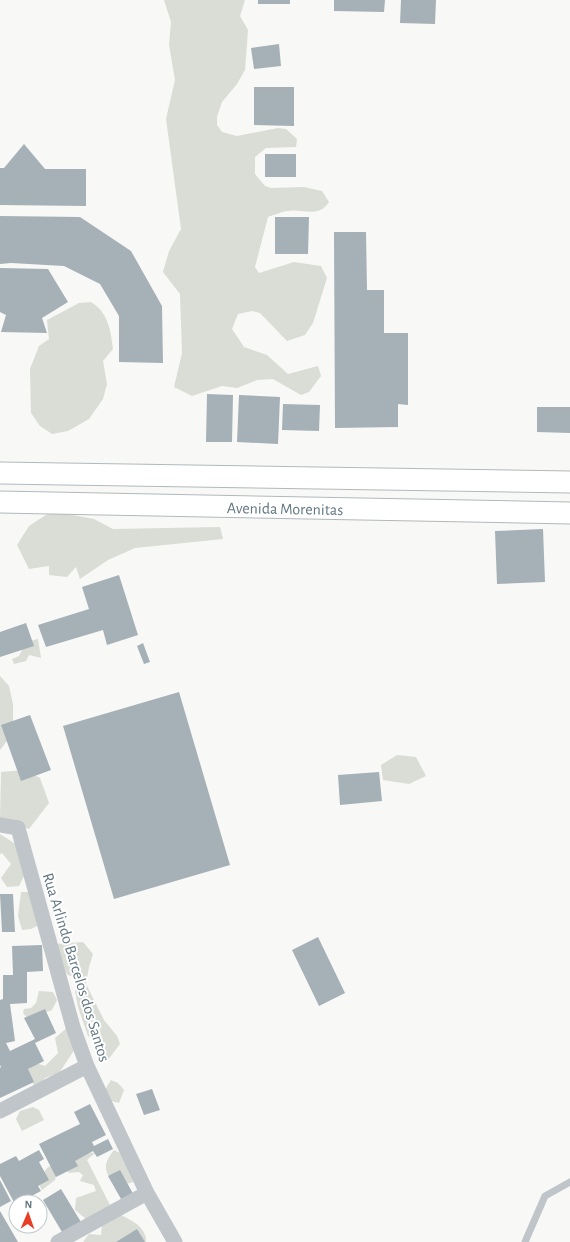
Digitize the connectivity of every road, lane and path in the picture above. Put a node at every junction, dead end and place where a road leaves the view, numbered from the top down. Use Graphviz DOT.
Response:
graph roads {
  1 [pos="0,473"];
  2 [pos="25,473"];
  3 [pos="412,479"];
  4 [pos="570,482"];
  5 [pos="0,502"];
  6 [pos="23,503"];
  7 [pos="410,510"];
  8 [pos="570,513"];
  9 [pos="0,825"];
  10 [pos="87,1066"];
  11 [pos="0,1111"];
  12 [pos="570,1182"];
  13 [pos="147,1193"];
  14 [pos="58,1242"];
  15 [pos="175,1242"];
  16 [pos="525,1242"];
  1 -- 2 [label="main road, Avenida Morenitas"];
  2 -- 3 [label="main road, Avenida Morenitas"];
  2 -- 6 [label="main road"];
  3 -- 4 [label="main road, Avenida Morenitas"];
  3 -- 7 [label="main road"];
  5 -- 6 [label="main road, Avenida Morenitas"];
  6 -- 7 [label="main road, Avenida Morenitas"];
  7 -- 8 [label="main road, Avenida Morenitas"];
  9 -- 10 [label="street, Rua Arlindo Barcelos dos Santos"];
  10 -- 11 [label="street"];
  10 -- 13 [label="street, Rua Arlindo Barcelos dos Santos"];
  12 -- 16 [label="lane"];
  13 -- 14 [label="street"];
  13 -- 15 [label="street, Rua Arlindo Barcelos dos Santos"];
}
